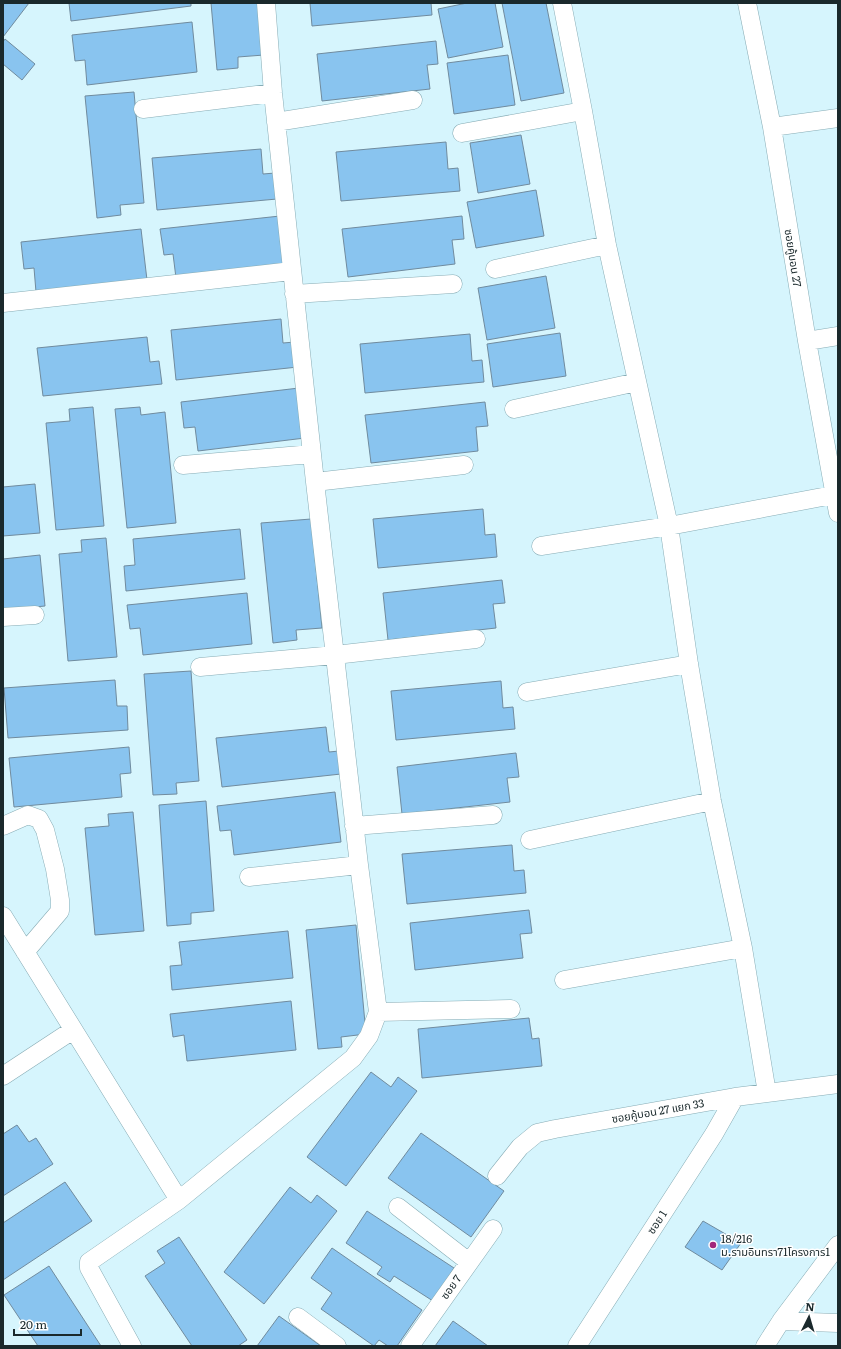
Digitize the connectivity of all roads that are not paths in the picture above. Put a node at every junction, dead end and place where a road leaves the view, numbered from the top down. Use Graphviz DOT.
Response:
graph roads {
  1 [pos="266,3"];
  2 [pos="562,3"];
  3 [pos="747,3"];
  4 [pos="273,93"];
  5 [pos="413,100"];
  6 [pos="143,108"];
  7 [pos="583,112"];
  8 [pos="838,118"];
  9 [pos="276,122"];
  10 [pos="772,127"];
  11 [pos="462,133"];
  12 [pos="607,245"];
  13 [pos="495,268"];
  14 [pos="292,271"];
  15 [pos="453,284"];
  16 [pos="294,294"];
  17 [pos="3,303"];
  18 [pos="838,336"];
  19 [pos="807,341"];
  20 [pos="637,382"];
  21 [pos="514,409"];
  22 [pos="312,454"];
  23 [pos="182,465"];
  24 [pos="464,465"];
  25 [pos="315,482"];
  26 [pos="836,495"];
  27 [pos="838,512"];
  28 [pos="669,526"];
  29 [pos="541,546"];
  30 [pos="35,615"];
  31 [pos="3,617"];
  32 [pos="476,639"];
  33 [pos="335,655"];
  34 [pos="689,664"];
  35 [pos="200,668"];
  36 [pos="528,692"];
  37 [pos="712,801"];
  38 [pos="493,815"];
  39 [pos="3,826"];
  40 [pos="354,826"];
  41 [pos="530,840"];
  42 [pos="359,865"];
  43 [pos="249,877"];
  44 [pos="3,916"];
  45 [pos="743,948"];
  46 [pos="25,952"];
  47 [pos="564,980"];
  48 [pos="511,1009"];
  49 [pos="378,1012"];
  50 [pos="74,1030"];
  51 [pos="3,1076"];
  52 [pos="838,1084"];
  53 [pos="767,1093"];
  54 [pos="735,1098"];
  55 [pos="497,1176"];
  56 [pos="179,1200"];
  57 [pos="398,1207"];
  58 [pos="493,1229"];
  59 [pos="838,1244"];
  60 [pos="469,1262"];
  61 [pos="298,1317"];
  62 [pos="781,1321"];
  63 [pos="838,1323"];
  64 [pos="132,1346"];
  65 [pos="337,1346"];
  66 [pos="410,1346"];
  67 [pos="577,1346"];
  68 [pos="765,1346"];
  1 -- 4 [label="street"];
  2 -- 7 [label="street"];
  3 -- 10 [label="street, ซอยคู้บอน 27"];
  4 -- 6 [label="street"];
  4 -- 9 [label="street"];
  5 -- 9 [label="street"];
  7 -- 11 [label="street"];
  7 -- 12 [label="street"];
  8 -- 10 [label="street"];
  9 -- 14 [label="street"];
  10 -- 19 [label="street, ซอยคู้บอน 27"];
  12 -- 13 [label="street"];
  12 -- 20 [label="street"];
  14 -- 16 [label="street"];
  14 -- 17 [label="street"];
  15 -- 16 [label="street"];
  16 -- 22 [label="street"];
  18 -- 19 [label="street"];
  19 -- 26 [label="street, ซอยคู้บอน 27"];
  20 -- 21 [label="street"];
  20 -- 28 [label="street"];
  22 -- 23 [label="street"];
  22 -- 25 [label="street"];
  24 -- 25 [label="street"];
  25 -- 33 [label="street"];
  26 -- 27 [label="street, ซอยคู้บอน 27"];
  26 -- 28 [label="street"];
  28 -- 29 [label="street"];
  28 -- 34 [label="street"];
  30 -- 31 [label="street"];
  32 -- 33 [label="street"];
  33 -- 35 [label="street"];
  33 -- 40 [label="street"];
  34 -- 36 [label="street"];
  34 -- 37 [label="street"];
  37 -- 41 [label="street"];
  37 -- 45 [label="street"];
  38 -- 40 [label="street"];
  39 -- 46 [label="street"];
  40 -- 42 [label="street"];
  42 -- 43 [label="street"];
  42 -- 49 [label="street"];
  44 -- 46 [label="street"];
  45 -- 47 [label="street"];
  45 -- 53 [label="street"];
  46 -- 50 [label="street"];
  48 -- 49 [label="street"];
  49 -- 56 [label="street"];
  50 -- 51 [label="street"];
  50 -- 56 [label="street"];
  52 -- 53 [label="street, ซอยคู้บอน 27 แยก 33"];
  53 -- 54 [label="street, ซอยคู้บอน 27 แยก 33"];
  54 -- 55 [label="street, ซอยคู้บอน 27 แยก 33"];
  54 -- 67 [label="street, ซอย 1"];
  56 -- 64 [label="street"];
  57 -- 60 [label="street"];
  58 -- 60 [label="street, ซอย 7"];
  59 -- 62 [label="street"];
  60 -- 66 [label="street, ซอย 7"];
  61 -- 65 [label="street"];
  62 -- 63 [label="street"];
  62 -- 68 [label="street"];
}
